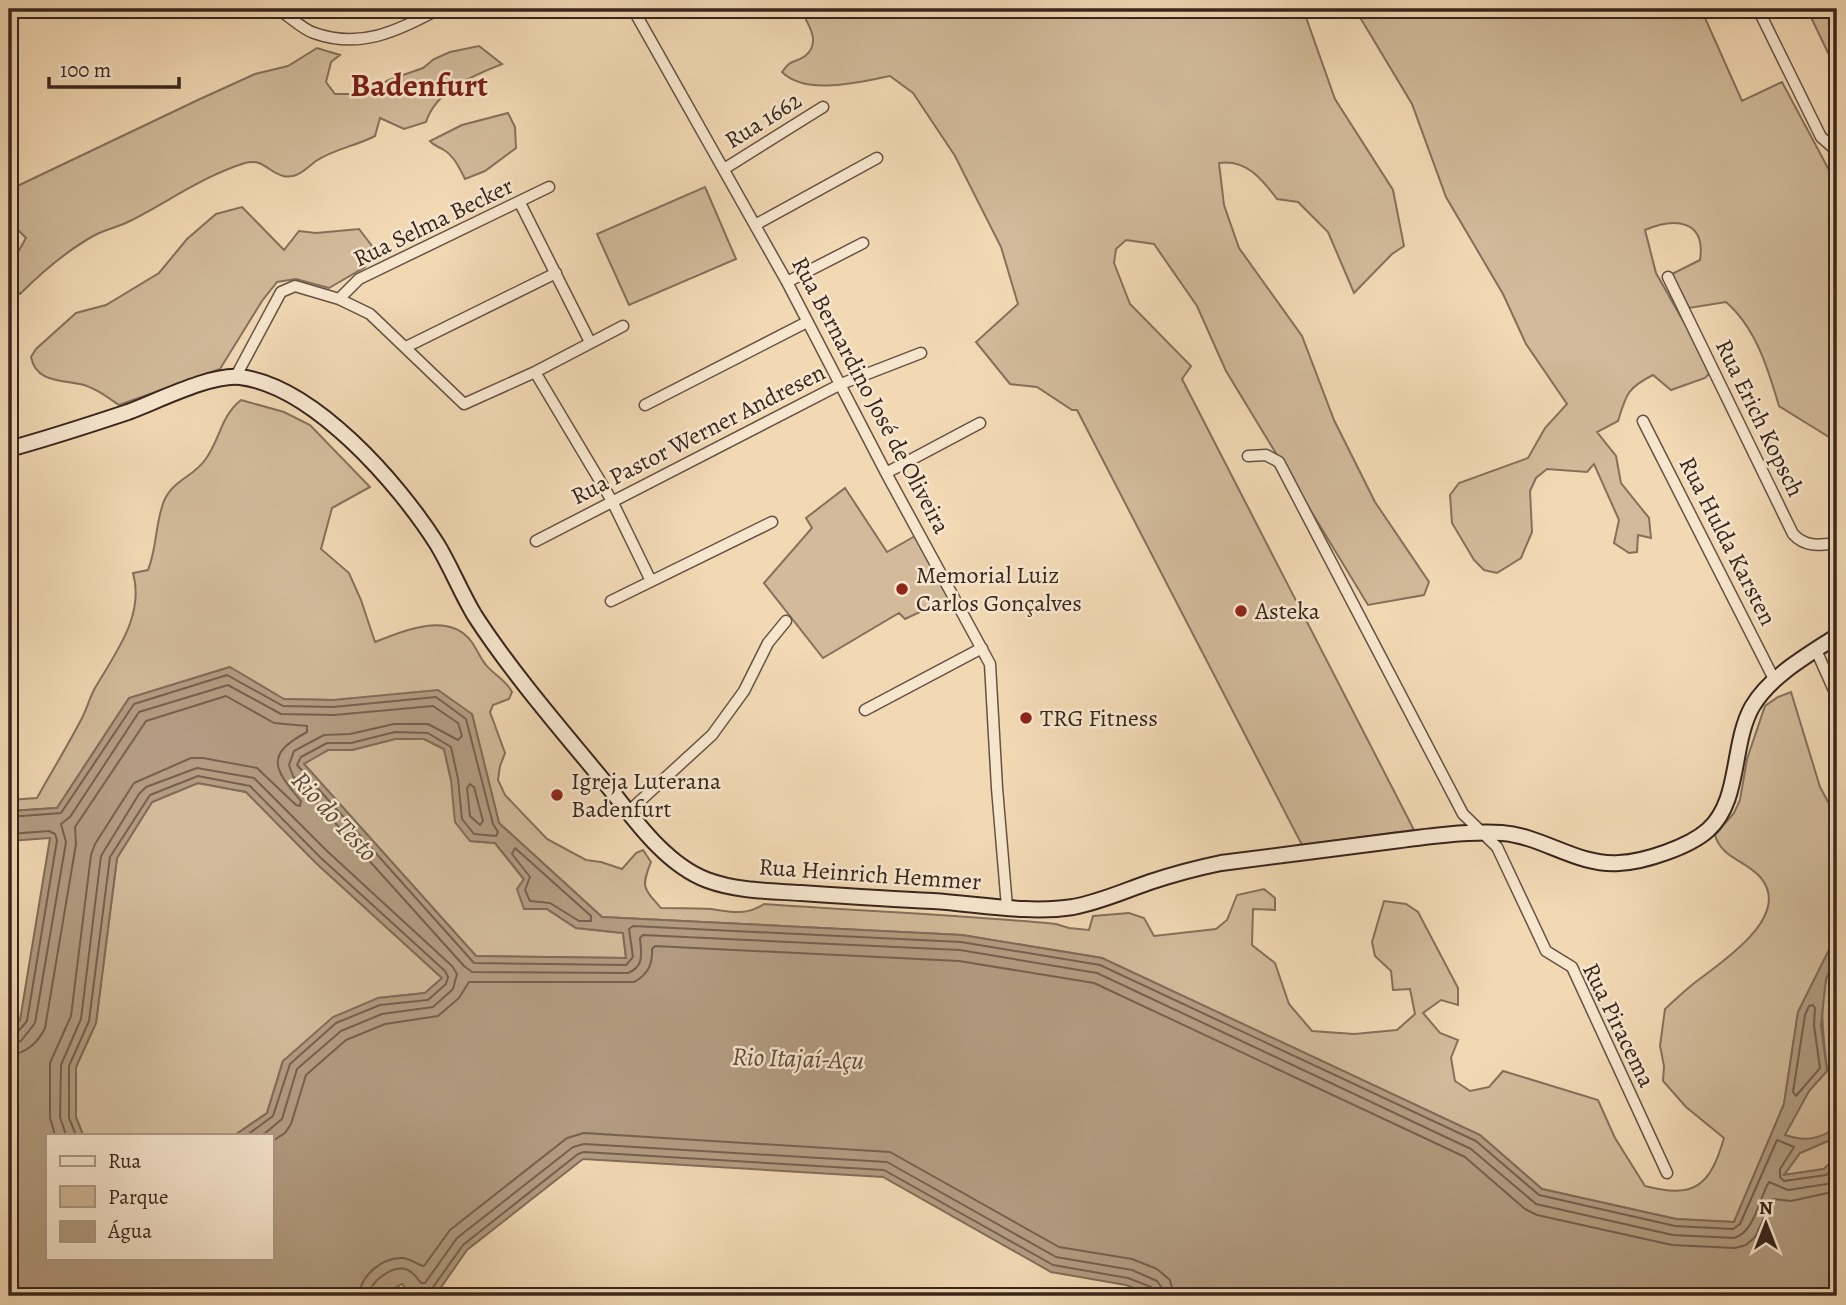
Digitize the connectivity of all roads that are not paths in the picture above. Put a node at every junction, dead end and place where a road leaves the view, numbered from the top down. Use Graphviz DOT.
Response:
graph roads {
  1 [pos="278,9"];
  2 [pos="439,9"];
  3 [pos="633,9"];
  4 [pos="1758,9"];
  5 [pos="823,107"];
  6 [pos="1837,151"];
  7 [pos="877,158"];
  8 [pos="724,169"];
  9 [pos="549,187"];
  10 [pos="520,203"];
  11 [pos="755,225"];
  12 [pos="863,243"];
  13 [pos="556,273"];
  14 [pos="1668,277"];
  15 [pos="787,282"];
  16 [pos="339,299"];
  17 [pos="807,322"];
  18 [pos="623,326"];
  19 [pos="590,342"];
  20 [pos="406,347"];
  21 [pos="921,352"];
  22 [pos="535,372"];
  23 [pos="236,376"];
  24 [pos="841,384"];
  25 [pos="645,405"];
  26 [pos="1643,421"];
  27 [pos="981,423"];
  28 [pos="9,449"];
  29 [pos="1248,456"];
  30 [pos="886,473"];
  31 [pos="612,501"];
  32 [pos="772,522"];
  33 [pos="536,541"];
  34 [pos="1837,543"];
  35 [pos="651,582"];
  36 [pos="611,601"];
  37 [pos="786,621"];
  38 [pos="1837,636"];
  39 [pos="982,648"];
  40 [pos="1816,650"];
  41 [pos="1775,681"];
  42 [pos="1837,697"];
  43 [pos="865,710"];
  44 [pos="628,812"];
  45 [pos="1480,833"];
  46 [pos="1007,907"];
  47 [pos="1667,1174"];
  1 -- 2 [label="street"];
  3 -- 8 [label="street, Rua Bernardino José de Oliveira"];
  4 -- 6 [label="street"];
  5 -- 8 [label="street, Rua 1662"];
  7 -- 11 [label="street"];
  8 -- 11 [label="street, Rua Bernardino José de Oliveira"];
  9 -- 10 [label="street, Rua Selma Becker"];
  10 -- 13 [label="street"];
  10 -- 16 [label="street, Rua Selma Becker"];
  11 -- 15 [label="street, Rua Bernardino José de Oliveira"];
  12 -- 15 [label="street"];
  13 -- 19 [label="street"];
  13 -- 20 [label="street"];
  14 -- 34 [label="street, Rua Erich Kopsch"];
  15 -- 17 [label="street, Rua Bernardino José de Oliveira"];
  16 -- 20 [label="street"];
  16 -- 23 [label="street"];
  17 -- 24 [label="street, Rua Bernardino José de Oliveira"];
  17 -- 25 [label="street"];
  18 -- 19 [label="street"];
  19 -- 22 [label="street"];
  20 -- 22 [label="street"];
  21 -- 24 [label="street, Rua Pastor Werner Andresen"];
  22 -- 31 [label="street"];
  23 -- 28 [label="street, Rua Heinrich Hemmer"];
  23 -- 44 [label="street, Rua Heinrich Hemmer"];
  24 -- 30 [label="street, Rua Bernardino José de Oliveira"];
  24 -- 31 [label="street, Rua Pastor Werner Andresen"];
  26 -- 41 [label="street, Rua Hulda Karsten"];
  27 -- 30 [label="street"];
  29 -- 45 [label="street, Rua Piracema"];
  30 -- 39 [label="street, Rua Bernardino José de Oliveira"];
  31 -- 33 [label="street, Rua Pastor Werner Andresen"];
  31 -- 35 [label="street"];
  32 -- 35 [label="street"];
  35 -- 36 [label="street"];
  37 -- 44 [label="street"];
  38 -- 40 [label="street, Rua Heinrich Hemmer"];
  39 -- 43 [label="street"];
  39 -- 46 [label="street, Rua Bernardino José de Oliveira"];
  40 -- 41 [label="street, Rua Heinrich Hemmer"];
  40 -- 42 [label="street"];
  41 -- 45 [label="street, Rua Heinrich Hemmer"];
  44 -- 46 [label="street, Rua Heinrich Hemmer"];
  45 -- 46 [label="street, Rua Heinrich Hemmer"];
  45 -- 47 [label="street, Rua Piracema"];
}
